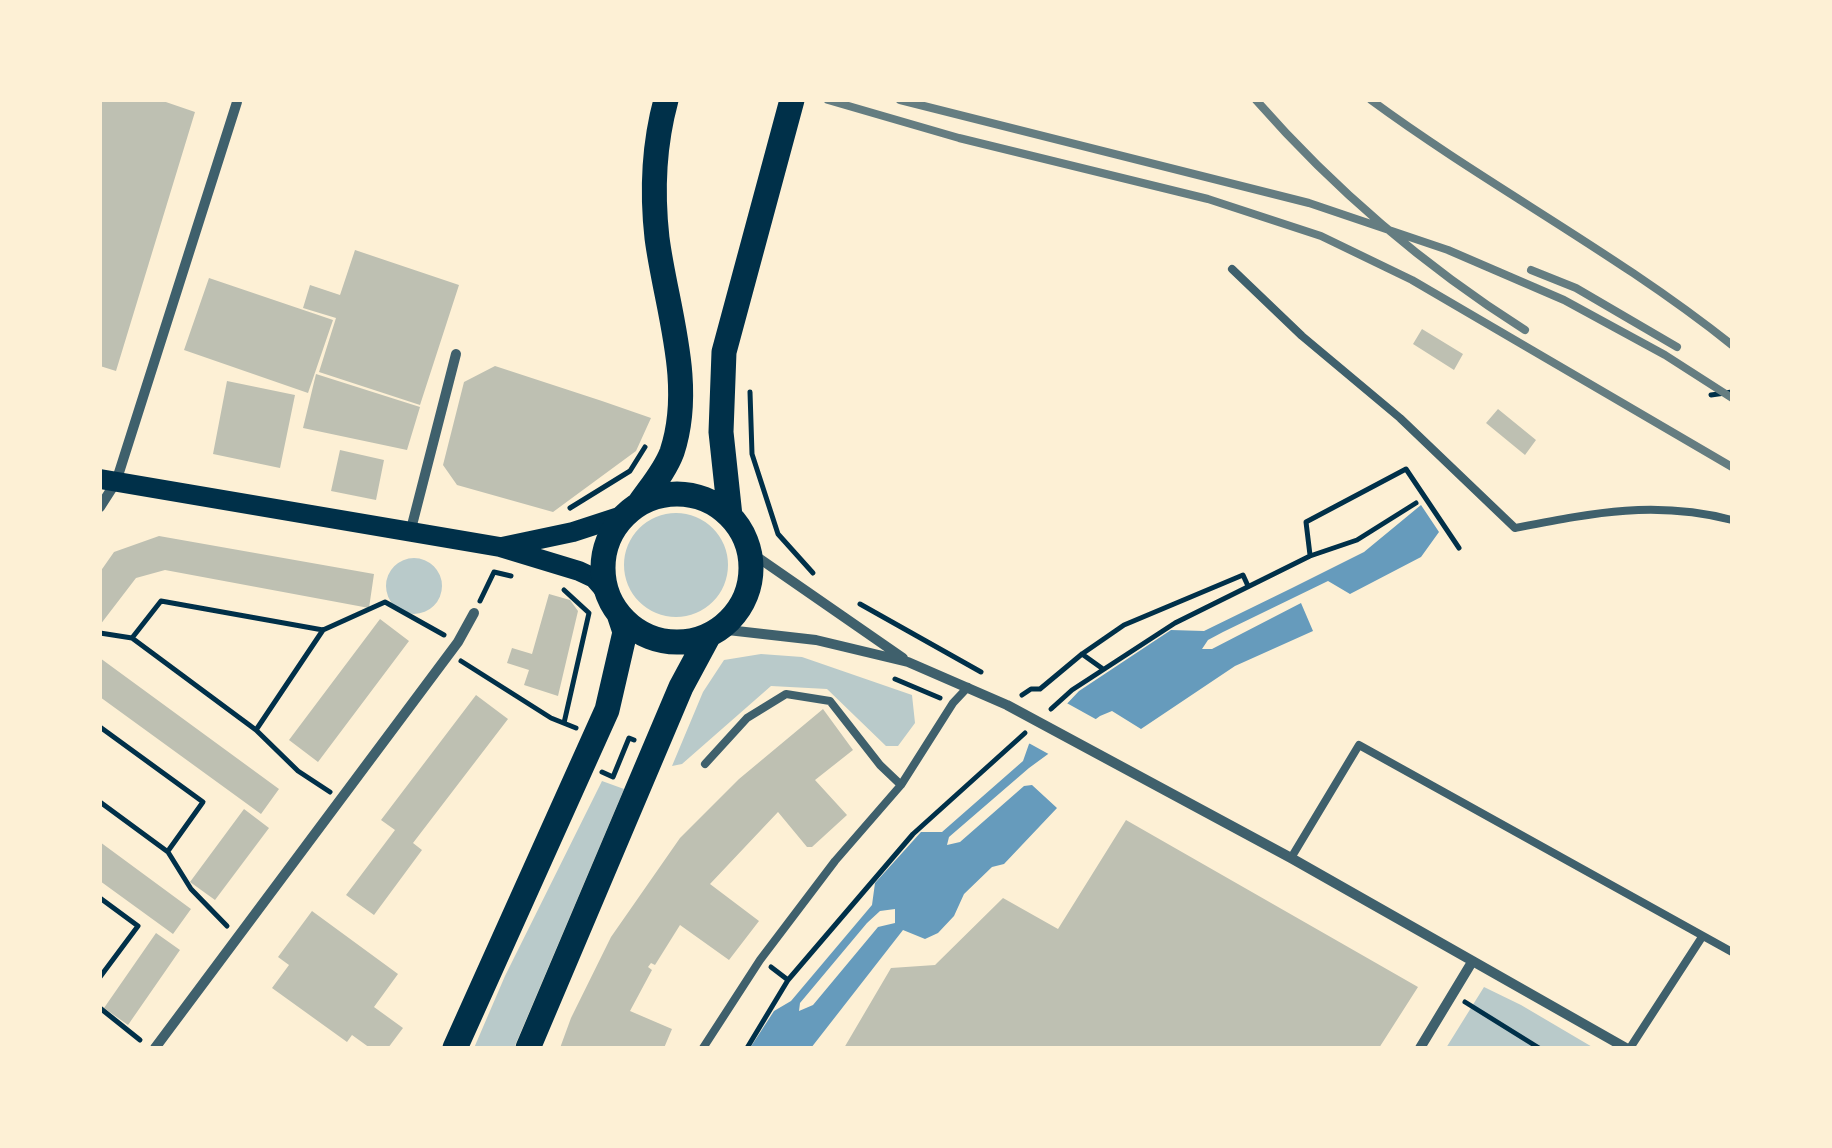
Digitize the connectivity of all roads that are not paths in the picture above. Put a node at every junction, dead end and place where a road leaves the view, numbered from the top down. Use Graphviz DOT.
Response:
graph roads {
  1 [pos="666,100"];
  2 [pos="792,100"];
  3 [pos="237,102"];
  4 [pos="1232,269"];
  5 [pos="456,354"];
  6 [pos="108,480"];
  7 [pos="100,507"];
  8 [pos="632,510"];
  9 [pos="730,516"];
  10 [pos="1732,520"];
  11 [pos="410,530"];
  12 [pos="500,547"];
  13 [pos="750,552"];
  14 [pos="613,604"];
  15 [pos="474,613"];
  16 [pos="714,632"];
  17 [pos="908,662"];
  18 [pos="968,687"];
  19 [pos="704,764"];
  20 [pos="901,785"];
  21 [pos="1291,858"];
  22 [pos="1702,938"];
  23 [pos="1732,952"];
  24 [pos="1472,962"];
  25 [pos="153,1048"];
  26 [pos="455,1048"];
  27 [pos="528,1048"];
  28 [pos="703,1048"];
  29 [pos="1420,1048"];
  30 [pos="1628,1048"];
  1 -- 8 [label="highway"];
  2 -- 9 [label="highway"];
  3 -- 6 [label="street"];
  4 -- 10 [label="lane"];
  5 -- 11 [label="street"];
  6 -- 7 [label="street"];
  6 -- 11 [label="main road"];
  8 -- 9 [label="highway"];
  8 -- 12 [label="main road"];
  8 -- 14 [label="highway"];
  9 -- 13 [label="highway"];
  11 -- 12 [label="main road"];
  12 -- 14 [label="main road"];
  13 -- 16 [label="highway"];
  13 -- 17 [label="street"];
  14 -- 16 [label="highway"];
  14 -- 26 [label="highway"];
  15 -- 25 [label="street"];
  16 -- 17 [label="street"];
  16 -- 27 [label="highway"];
  17 -- 18 [label="street"];
  18 -- 20 [label="lane"];
  18 -- 21 [label="street"];
  19 -- 20 [label="lane"];
  20 -- 28 [label="lane"];
  21 -- 22 [label="lane"];
  21 -- 24 [label="street"];
  22 -- 23 [label="lane"];
  22 -- 30 [label="lane"];
  24 -- 29 [label="street"];
  24 -- 30 [label="street"];
}
